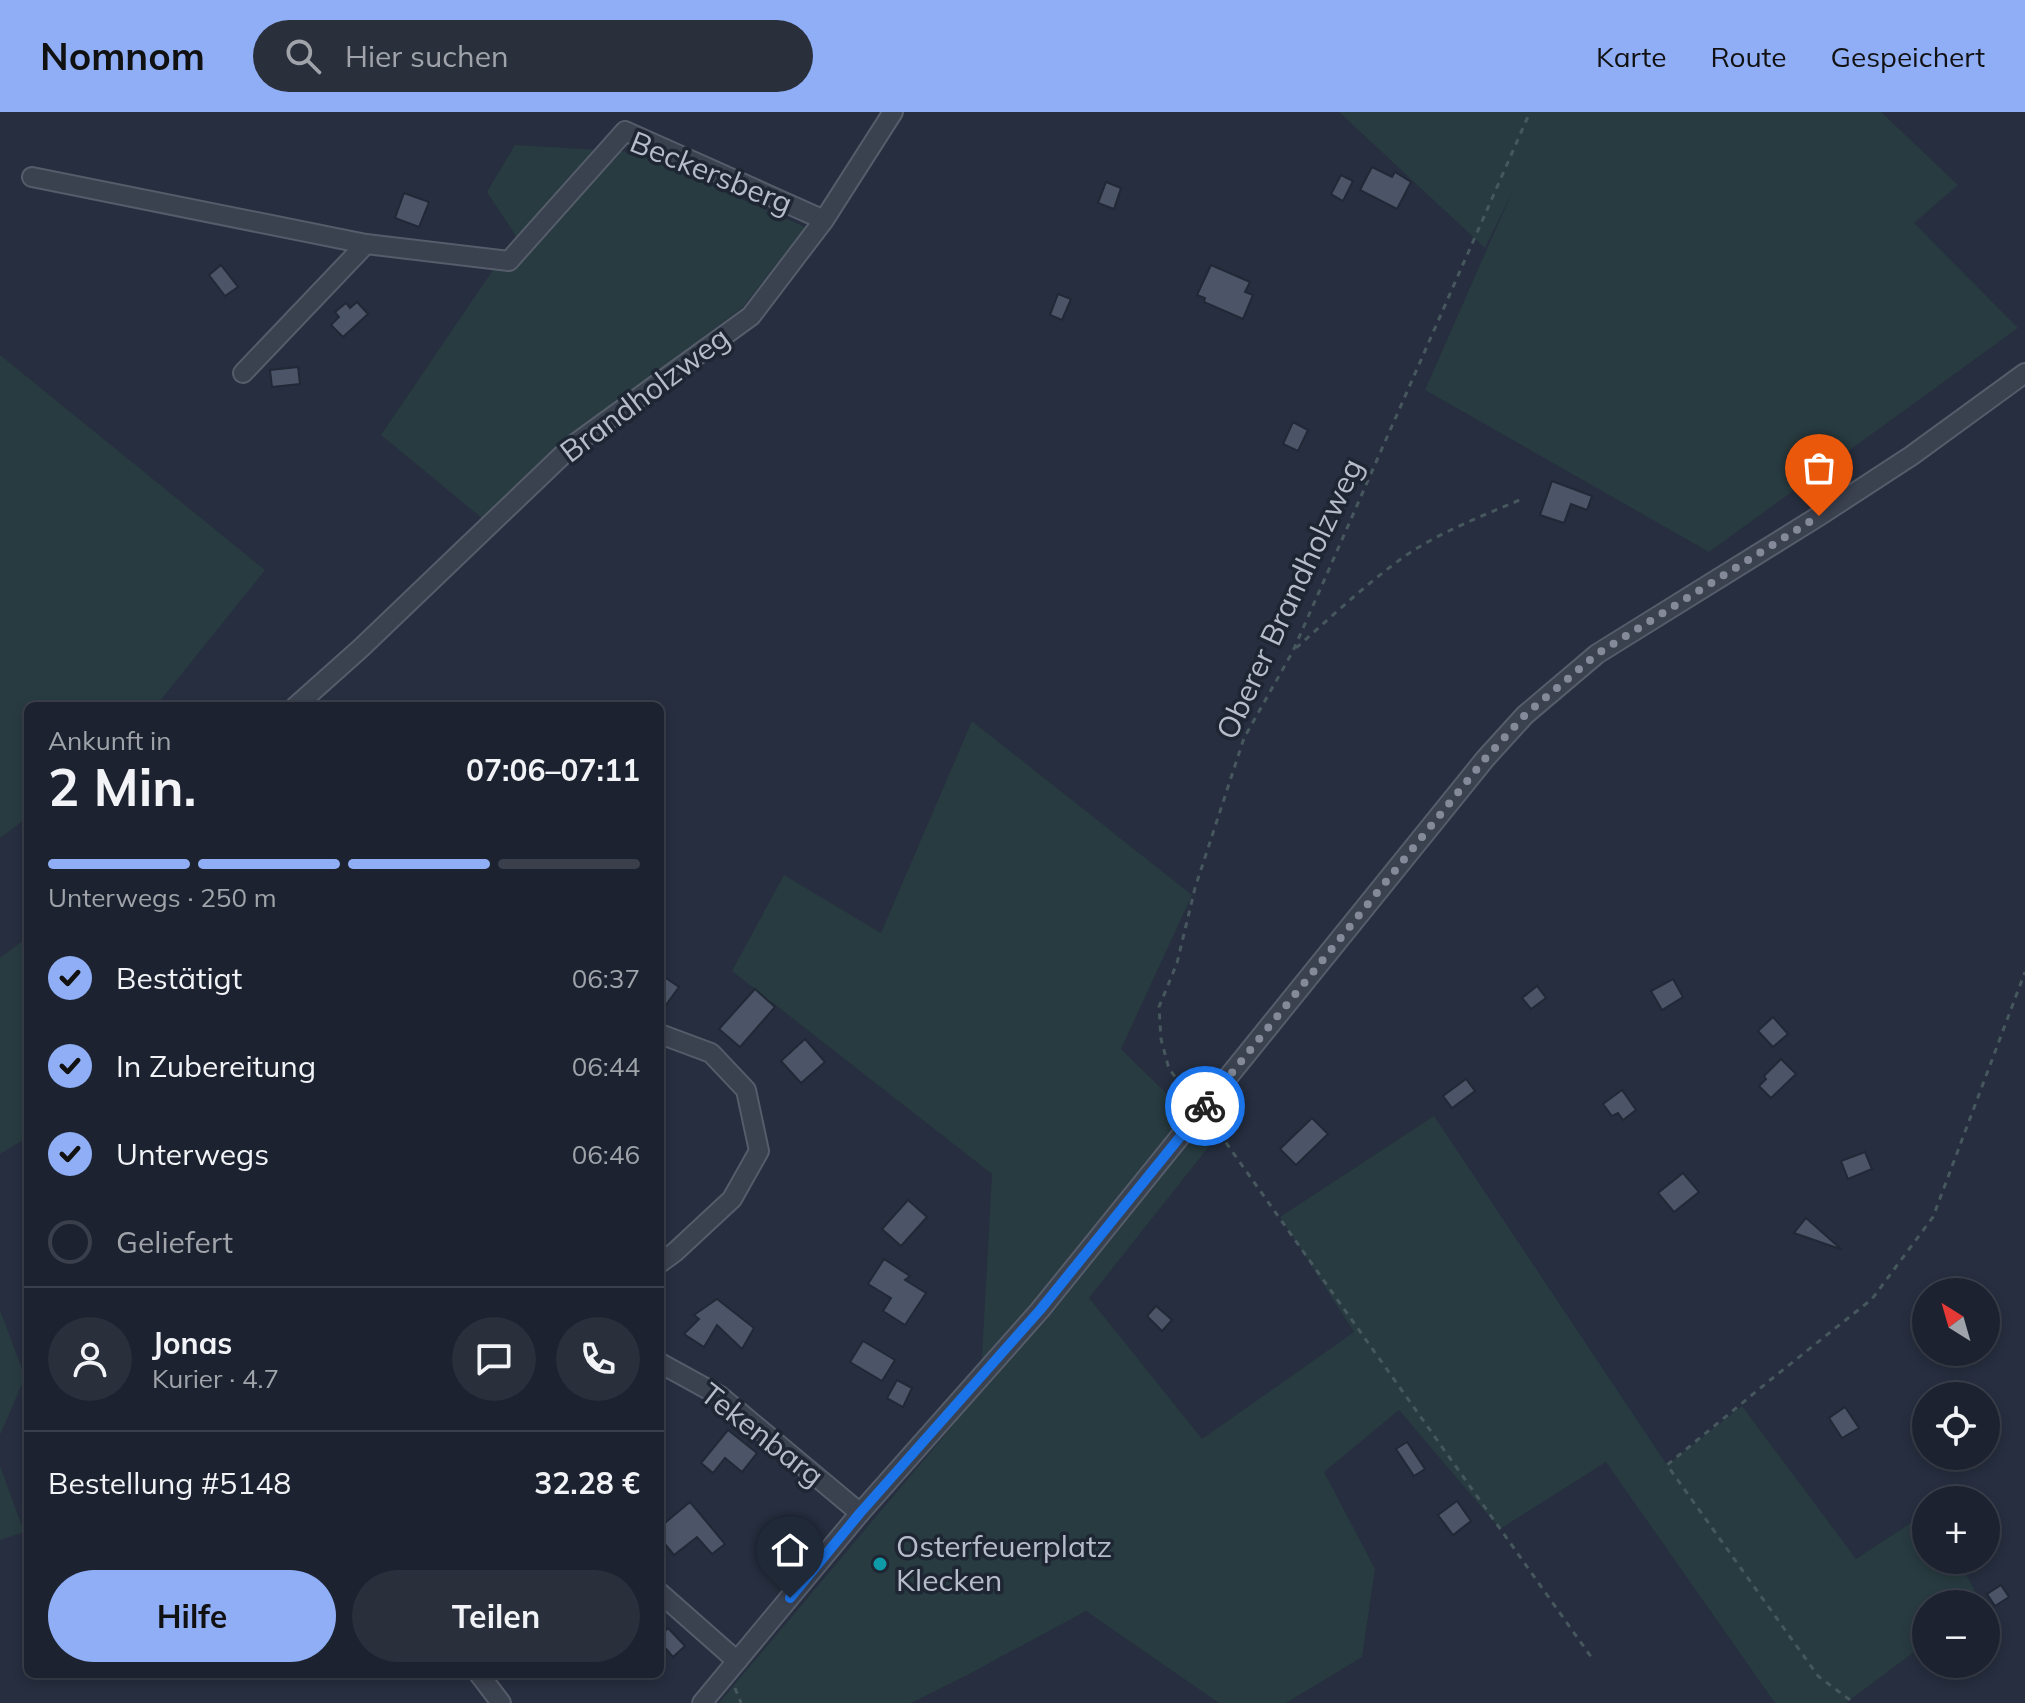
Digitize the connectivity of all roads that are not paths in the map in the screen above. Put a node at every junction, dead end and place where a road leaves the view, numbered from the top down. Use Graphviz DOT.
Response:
graph roads {
  1 [pos="893,112"];
  2 [pos="32,177"];
  3 [pos="824,220"];
  4 [pos="366,244"];
  5 [pos="243,373"];
  6 [pos="2025,373"];
  7 [pos="300,702"];
  8 [pos="664,1035"];
  9 [pos="664,1260"];
  10 [pos="664,1365"];
  11 [pos="860,1513"];
  12 [pos="664,1597"];
  13 [pos="737,1661"];
  14 [pos="482,1678"];
  15 [pos="501,1703"];
  16 [pos="702,1703"];
  1 -- 3 [label="street, Brandholzweg"];
  2 -- 4 [label="street, Beckersberg"];
  3 -- 4 [label="street, Beckersberg"];
  3 -- 7 [label="street, Brandholzweg"];
  4 -- 5 [label="street"];
  6 -- 11 [label="street"];
  8 -- 9 [label="street"];
  10 -- 11 [label="street, Tekenbarg"];
  11 -- 13 [label="street"];
  12 -- 13 [label="street"];
  13 -- 16 [label="street"];
  14 -- 15 [label="street"];
}
